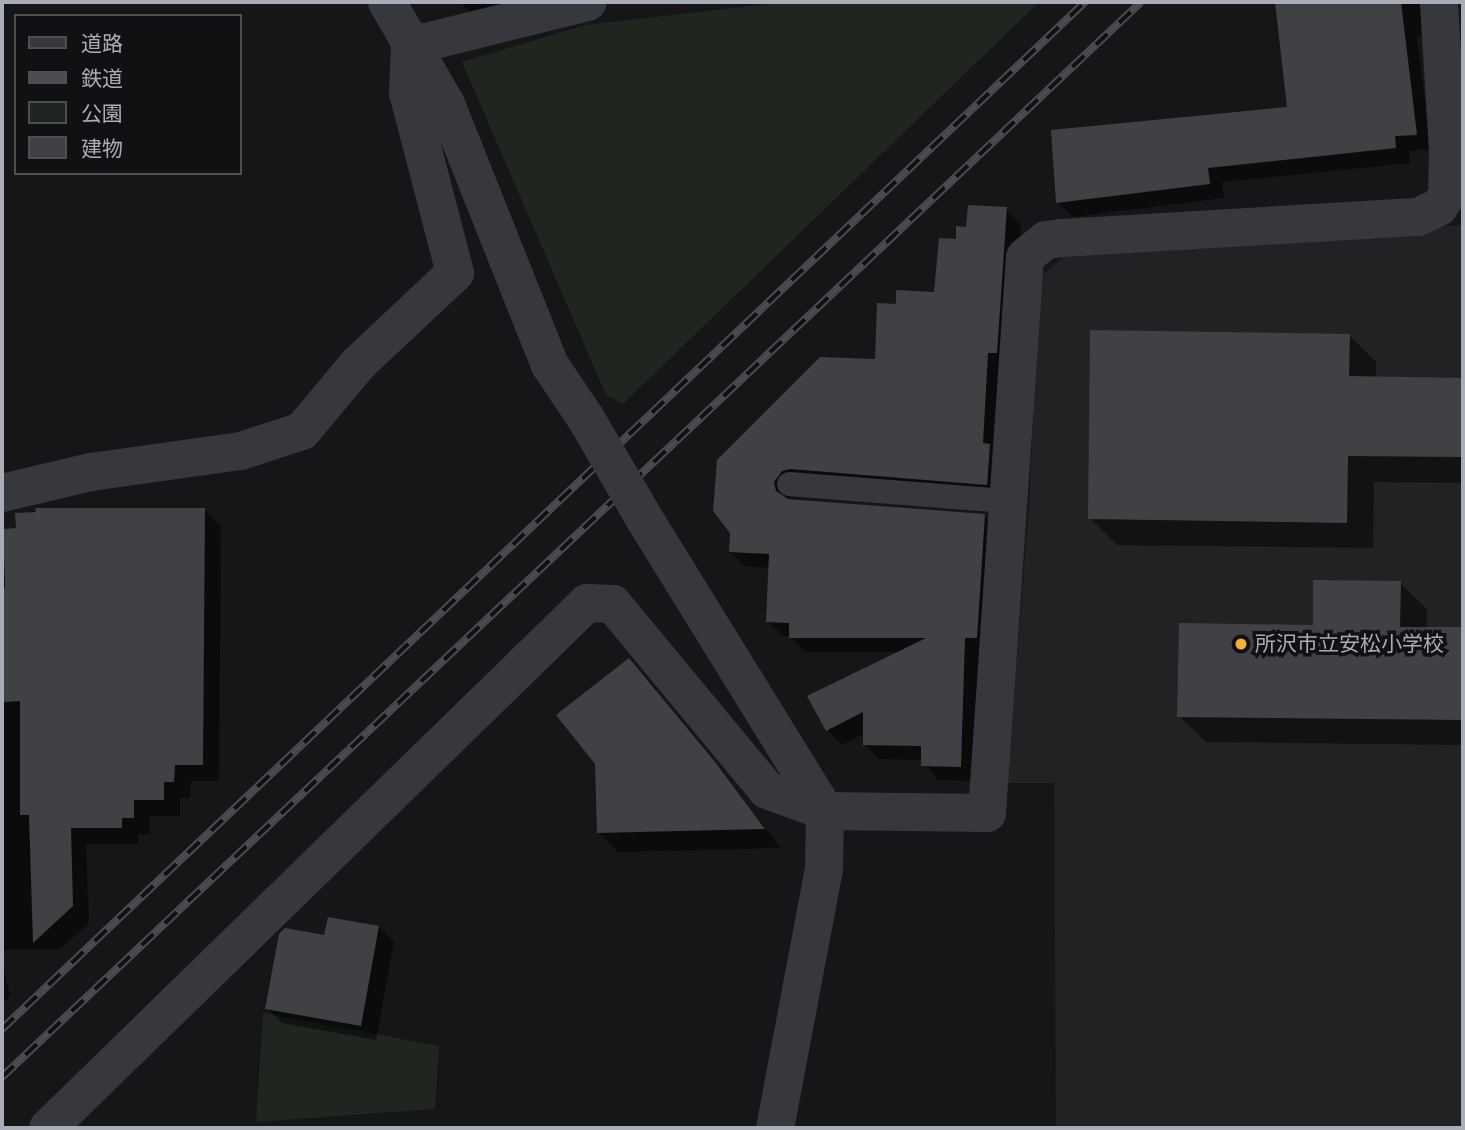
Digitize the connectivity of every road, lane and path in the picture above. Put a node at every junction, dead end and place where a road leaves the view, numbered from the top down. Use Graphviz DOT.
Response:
graph roads {
  1 [pos="387,2"];
  2 [pos="588,2"];
  3 [pos="1440,2"];
  4 [pos="410,46"];
  5 [pos="1455,124"];
  6 [pos="789,484"];
  7 [pos="2,494"];
  8 [pos="1006,500"];
  9 [pos="825,811"];
  10 [pos="48,1128"];
  11 [pos="775,1128"];
  1 -- 4 [label="street"];
  2 -- 4 [label="street"];
  3 -- 5 [label="street"];
  4 -- 7 [label="street"];
  4 -- 9 [label="street, bridge"];
  5 -- 8 [label="street"];
  6 -- 8 [label="lane"];
  8 -- 9 [label="street"];
  9 -- 10 [label="street"];
  9 -- 11 [label="street"];
}
